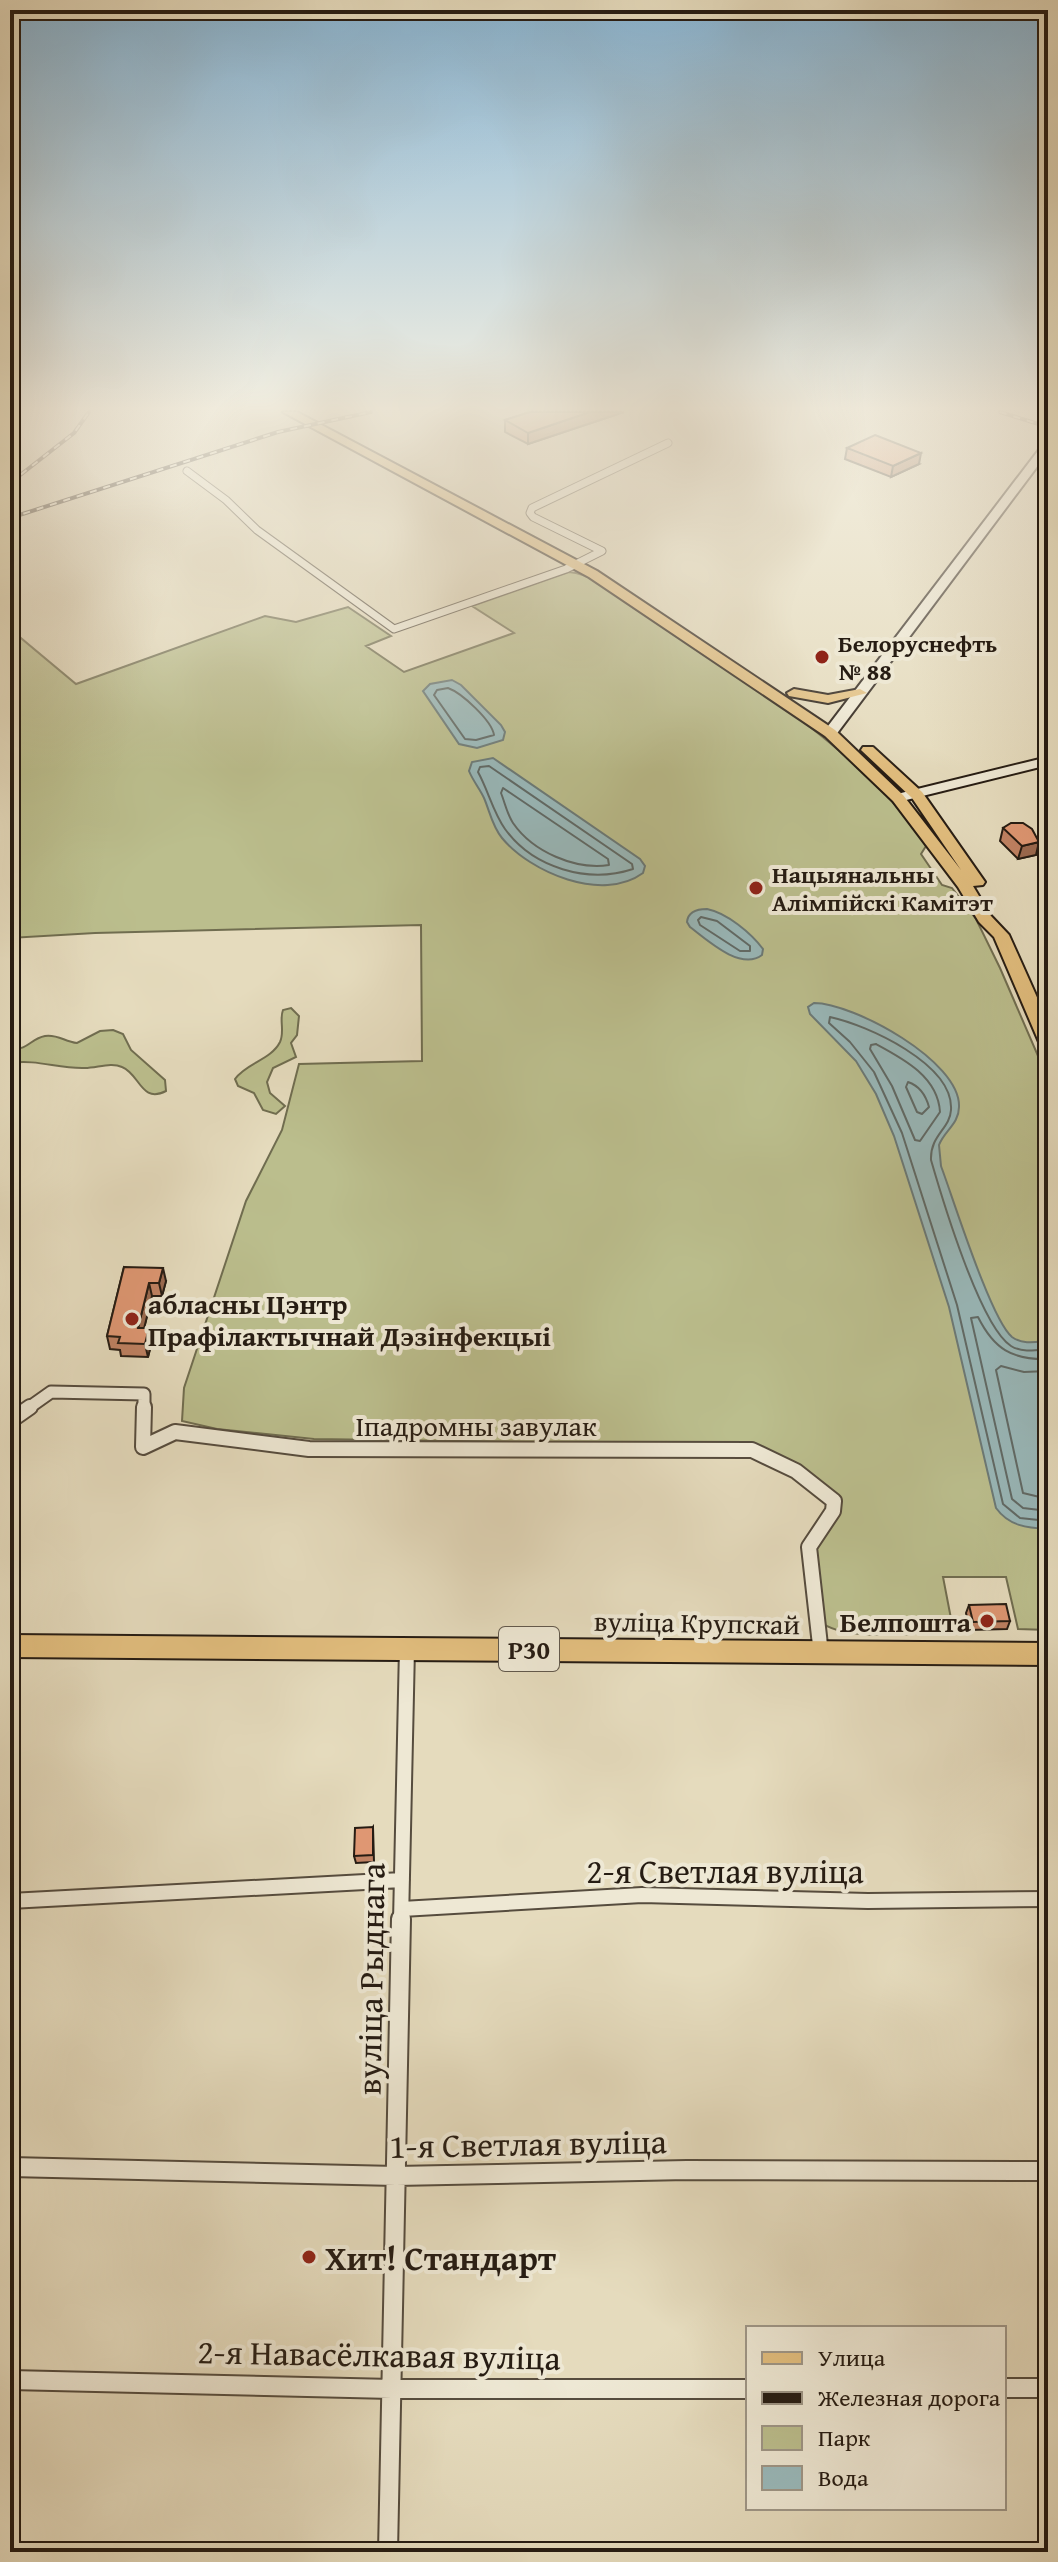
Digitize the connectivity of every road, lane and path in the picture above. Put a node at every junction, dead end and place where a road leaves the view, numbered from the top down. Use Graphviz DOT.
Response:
graph roads {
  1 [pos="259,532"];
  2 [pos="524,532"];
  3 [pos="563,532"];
  4 [pos="982,532"];
  5 [pos="582,562"];
  6 [pos="794,693"];
  7 [pos="860,693"];
  8 [pos="834,728"];
  9 [pos="1048,761"];
  10 [pos="917,795"];
  11 [pos="898,798"];
  12 [pos="1001,935"];
  13 [pos="1048,1042"];
  14 [pos="10,1421"];
  15 [pos="10,1646"];
  16 [pos="407,1648"];
  17 [pos="821,1654"];
  18 [pos="1048,1654"];
  19 [pos="402,1880"];
  20 [pos="1048,1899"];
  21 [pos="10,1901"];
  22 [pos="402,1909"];
  23 [pos="10,2167"];
  24 [pos="1048,2171"];
  25 [pos="396,2176"];
  26 [pos="10,2380"];
  27 [pos="1006,2388"];
  28 [pos="1048,2388"];
  29 [pos="392,2389"];
  30 [pos="746,2389"];
  31 [pos="388,2552"];
  1 -- 5 [label="street"];
  2 -- 5 [label="main road"];
  3 -- 5 [label="street"];
  4 -- 7 [label="main road"];
  5 -- 6 [label="main road"];
  5 -- 8 [label="main road"];
  6 -- 7 [label="main road"];
  6 -- 8 [label="main road"];
  7 -- 8 [label="main road"];
  8 -- 10 [label="main road"];
  8 -- 11 [label="main road"];
  9 -- 10 [label="main road"];
  10 -- 11 [label="main road"];
  10 -- 12 [label="main road"];
  11 -- 12 [label="main road"];
  12 -- 13 [label="main road"];
  14 -- 17 [label="street, Іпадромны завулак"];
  15 -- 16 [label="main road, вуліца Крупскай / Р30"];
  16 -- 17 [label="main road, вуліца Крупскай / Р30"];
  16 -- 19 [label="street, вуліца Рыднага"];
  17 -- 18 [label="main road, вуліца Крупскай / Р30"];
  19 -- 21 [label="street"];
  19 -- 22 [label="street, вуліца Рыднага"];
  20 -- 22 [label="street, 2-я Светлая вуліца"];
  22 -- 25 [label="street, вуліца Рыднага"];
  23 -- 25 [label="street, 1-я Светлая вуліца"];
  24 -- 25 [label="street, 1-я Светлая вуліца"];
  25 -- 29 [label="street, вуліца Рыднага"];
  26 -- 29 [label="street, 2-я Навасёлкавая вуліца"];
  27 -- 28 [label="street"];
  29 -- 30 [label="street, 2-я Навасёлкавая вуліца"];
  29 -- 31 [label="street, вуліца Рыднага"];
}
